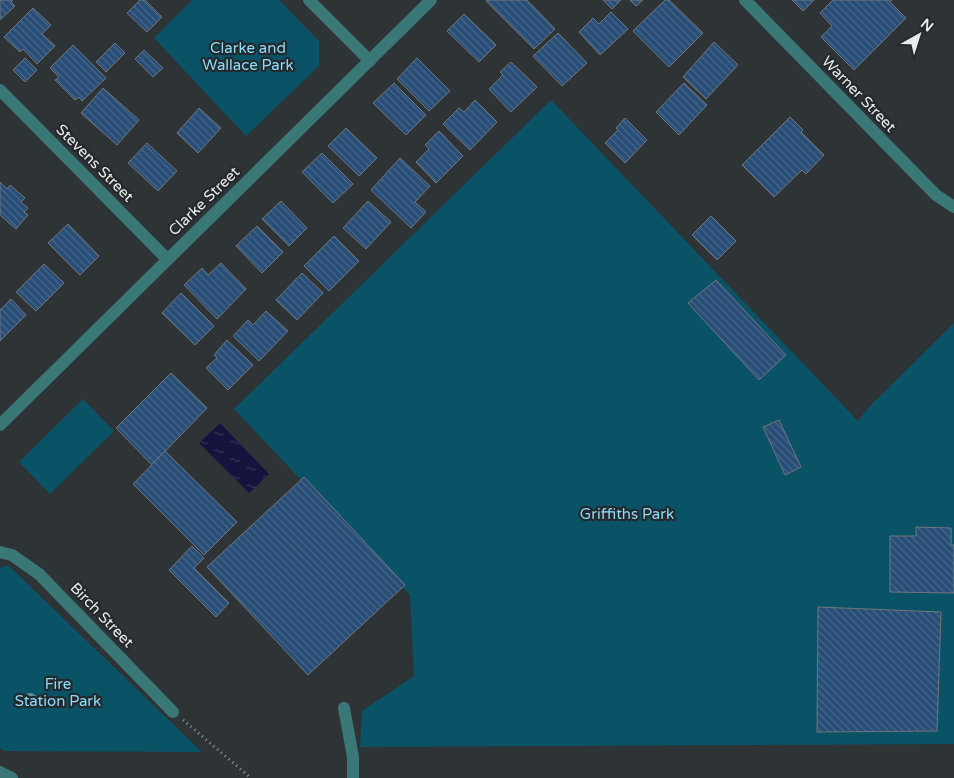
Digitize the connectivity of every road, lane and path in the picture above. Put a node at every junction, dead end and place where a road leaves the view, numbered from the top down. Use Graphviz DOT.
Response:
graph roads {
  1 [pos="309,0"];
  2 [pos="431,0"];
  3 [pos="744,0"];
  4 [pos="370,61"];
  5 [pos="0,90"];
  6 [pos="954,207"];
  7 [pos="167,259"];
  8 [pos="0,425"];
  9 [pos="0,552"];
  10 [pos="344,708"];
  11 [pos="173,712"];
  12 [pos="0,772"];
  13 [pos="12,778"];
  14 [pos="251,778"];
  15 [pos="354,778"];
  1 -- 4 [label="street"];
  2 -- 4 [label="street, Clarke Street"];
  3 -- 6 [label="street, Warner Street"];
  4 -- 7 [label="street, Clarke Street"];
  5 -- 7 [label="street, Stevens Street"];
  7 -- 8 [label="street, Clarke Street"];
  9 -- 11 [label="street, Birch Street"];
  10 -- 15 [label="street"];
  11 -- 14 [label="path"];
  12 -- 13 [label="street"];
}
